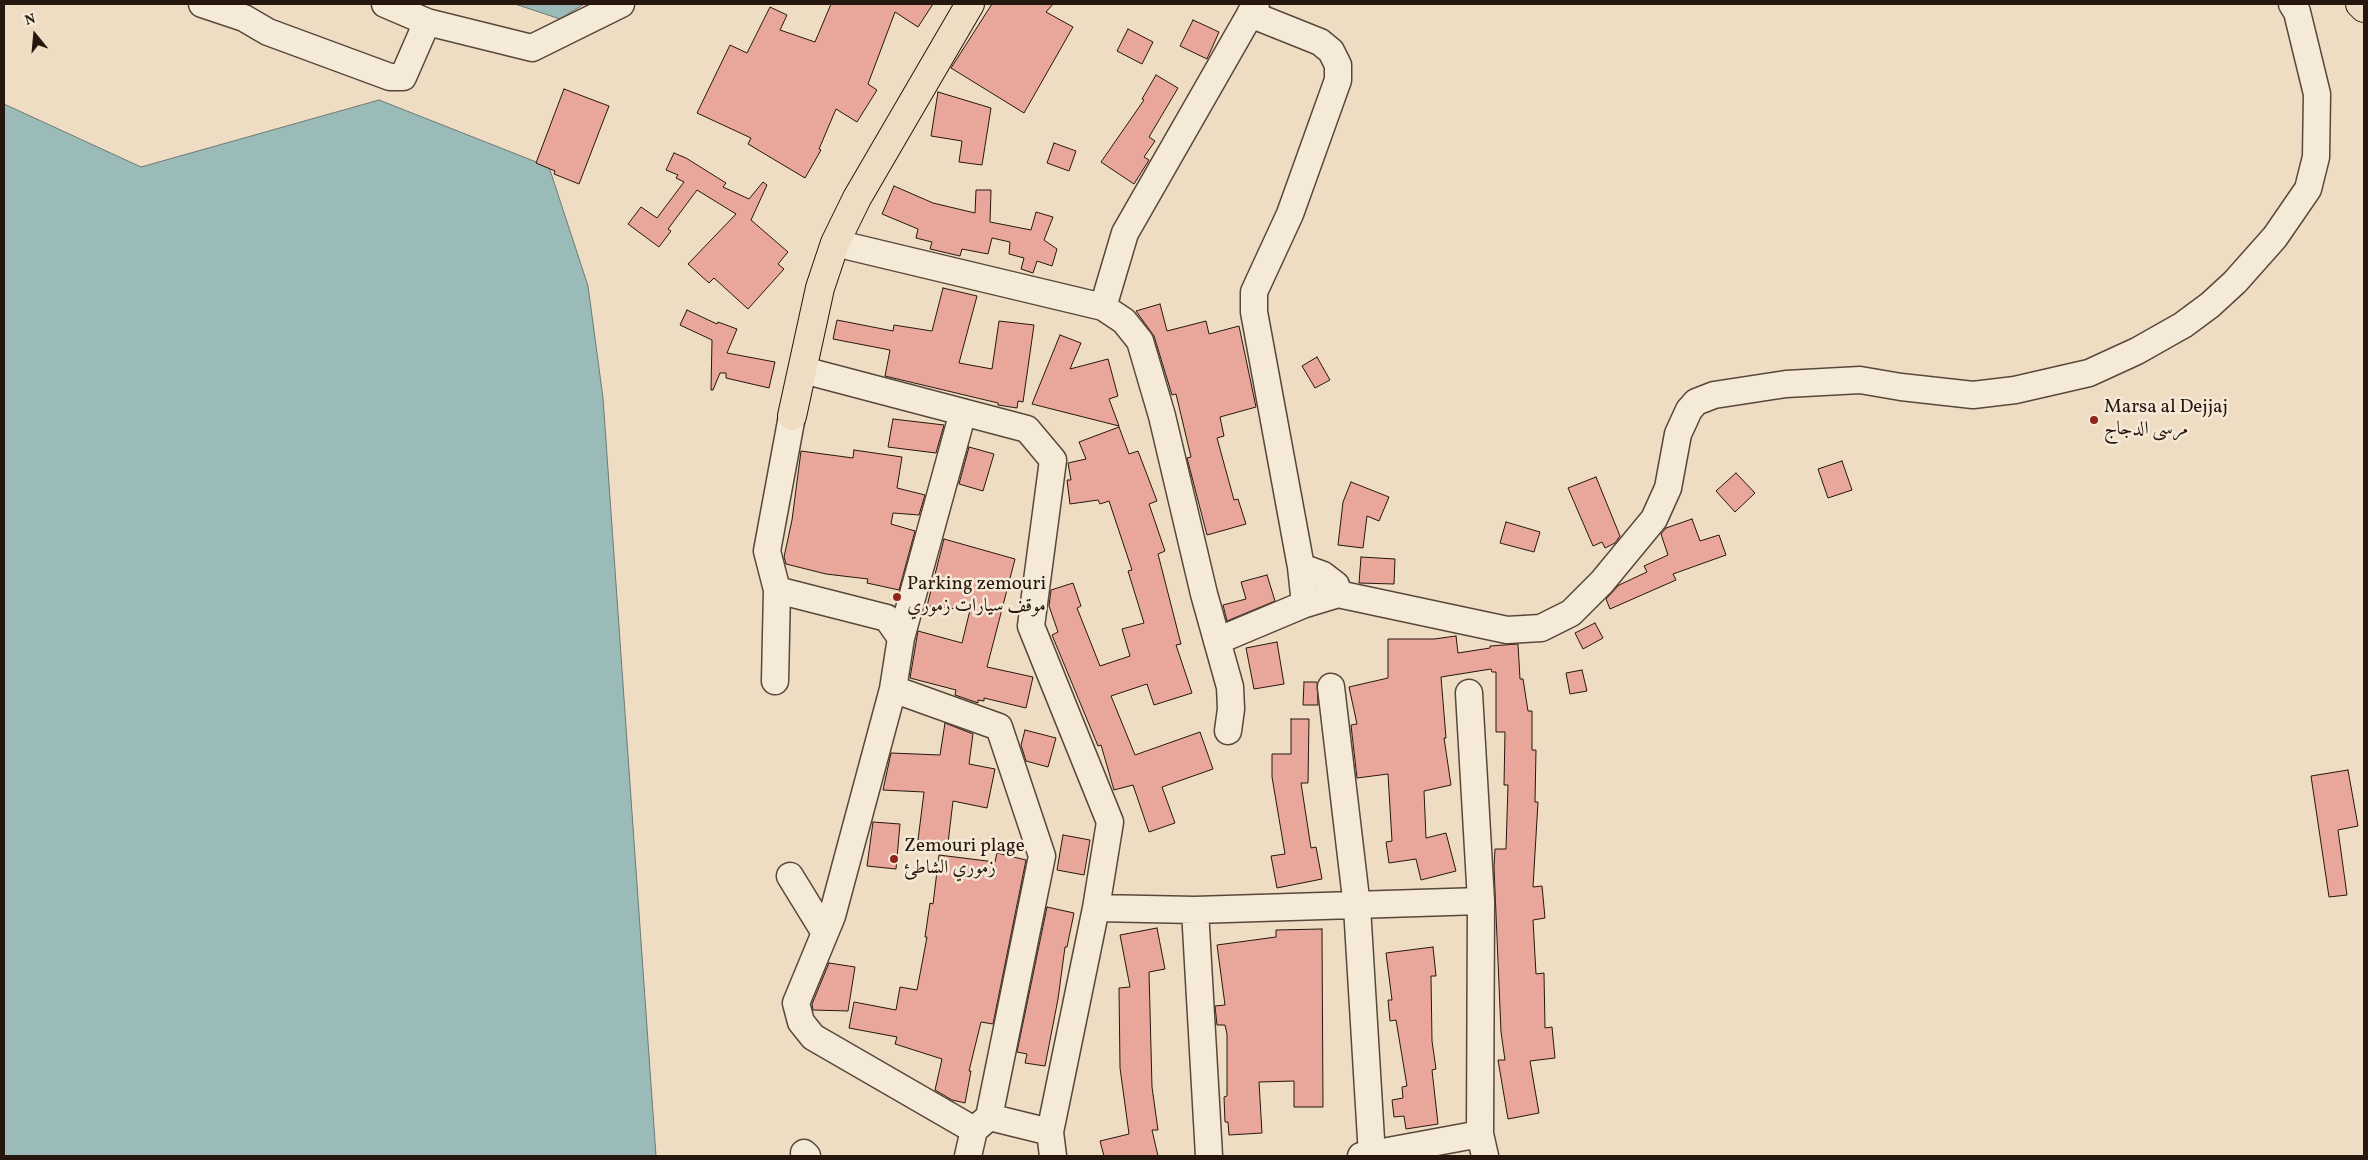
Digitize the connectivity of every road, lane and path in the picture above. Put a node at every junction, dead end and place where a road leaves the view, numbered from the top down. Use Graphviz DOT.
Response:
graph roads {
  1 [pos="202,4"];
  2 [pos="385,4"];
  3 [pos="620,4"];
  4 [pos="970,4"];
  5 [pos="2292,4"];
  6 [pos="2360,4"];
  7 [pos="2364,8"];
  8 [pos="1253,9"];
  9 [pos="427,22"];
  10 [pos="835,243"];
  11 [pos="1103,307"];
  12 [pos="803,370"];
  13 [pos="963,412"];
  14 [pos="792,416"];
  15 [pos="1301,567"];
  16 [pos="777,590"];
  17 [pos="1338,594"];
  18 [pos="1305,604"];
  19 [pos="901,638"];
  20 [pos="1217,641"];
  21 [pos="775,681"];
  22 [pos="1331,687"];
  23 [pos="893,689"];
  24 [pos="1469,693"];
  25 [pos="1228,731"];
  26 [pos="790,876"];
  27 [pos="1481,902"];
  28 [pos="1357,906"];
  29 [pos="1096,908"];
  30 [pos="1195,910"];
  31 [pos="825,934"];
  32 [pos="982,1124"];
  33 [pos="1052,1144"];
  34 [pos="1483,1145"];
  35 [pos="968,1156"];
  36 [pos="1209,1156"];
  37 [pos="1368,1156"];
  1 -- 9 [label="street"];
  2 -- 9 [label="street"];
  3 -- 9 [label="street"];
  4 -- 10 [label="main road"];
  5 -- 17 [label="street"];
  6 -- 7 [label="main road"];
  8 -- 11 [label="street"];
  8 -- 15 [label="street"];
  10 -- 11 [label="street"];
  10 -- 12 [label="main road"];
  11 -- 20 [label="street"];
  12 -- 13 [label="street"];
  12 -- 14 [label="main road"];
  13 -- 19 [label="street"];
  13 -- 29 [label="street"];
  14 -- 16 [label="street"];
  15 -- 17 [label="street"];
  15 -- 18 [label="street"];
  16 -- 19 [label="street"];
  16 -- 21 [label="street"];
  17 -- 18 [label="street"];
  18 -- 20 [label="street"];
  19 -- 23 [label="street"];
  20 -- 25 [label="street"];
  22 -- 28 [label="street"];
  23 -- 31 [label="street"];
  23 -- 32 [label="street"];
  24 -- 27 [label="street"];
  26 -- 31 [label="street"];
  27 -- 28 [label="street"];
  27 -- 34 [label="street"];
  28 -- 30 [label="street"];
  28 -- 37 [label="street"];
  29 -- 30 [label="street"];
  29 -- 33 [label="street"];
  30 -- 36 [label="street"];
  31 -- 32 [label="street"];
  32 -- 33 [label="street"];
  32 -- 35 [label="street"];
  34 -- 37 [label="street"];
}
